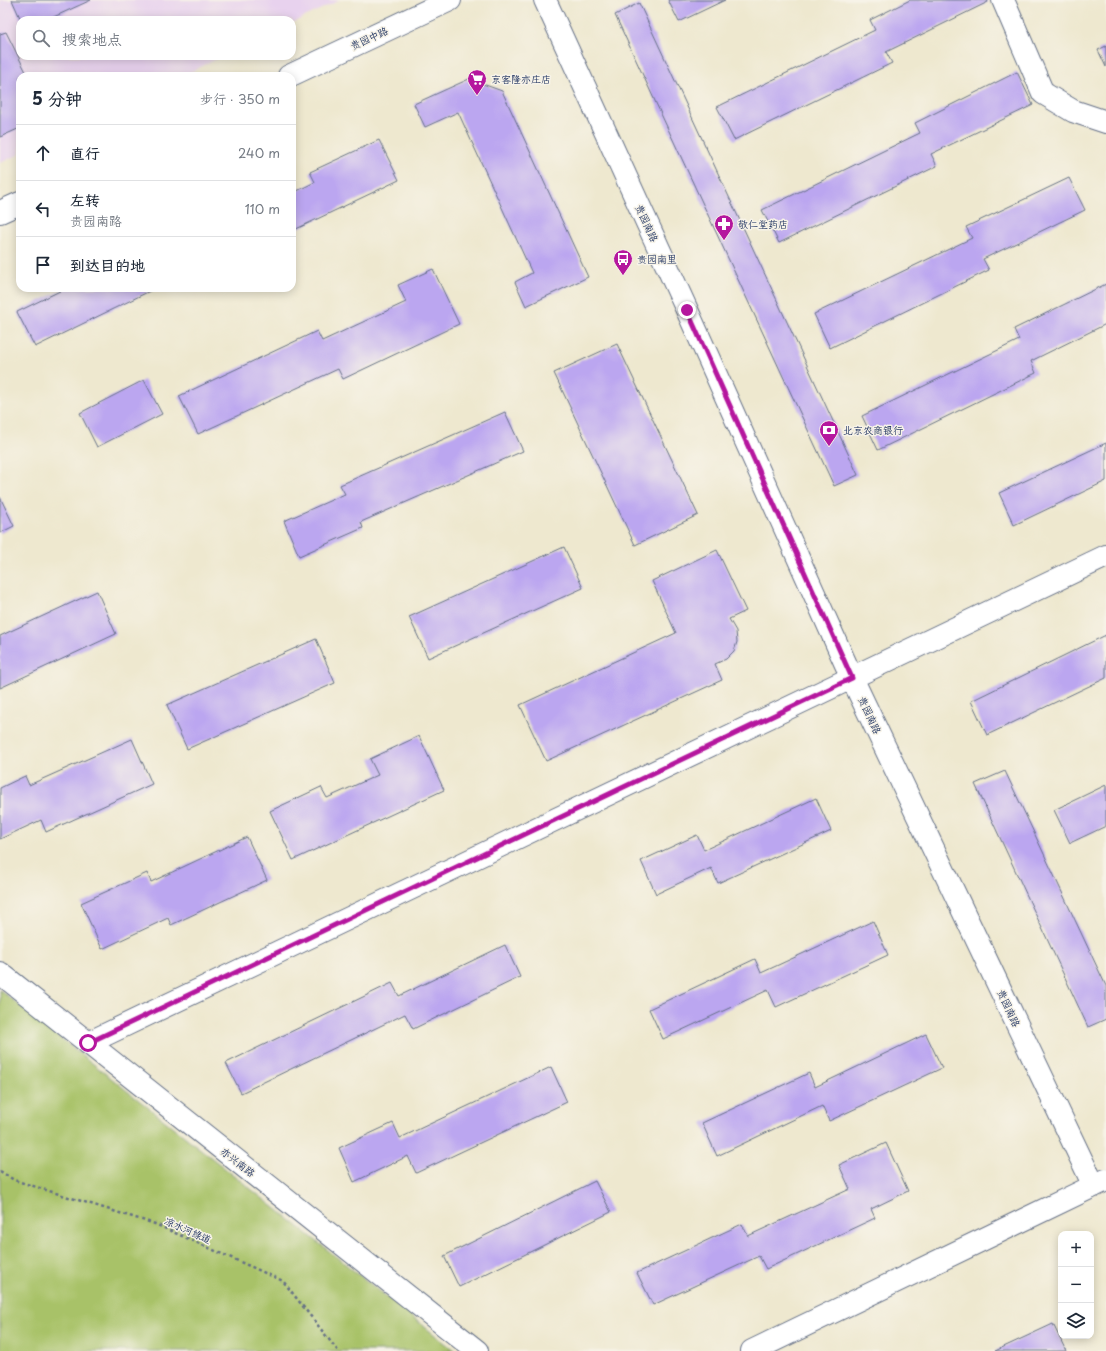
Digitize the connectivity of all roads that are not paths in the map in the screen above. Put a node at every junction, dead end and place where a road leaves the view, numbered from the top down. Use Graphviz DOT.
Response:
graph roads {
  1 [pos="450,0"];
  2 [pos="545,0"];
  3 [pos="1003,0"];
  4 [pos="296,72"];
  5 [pos="1106,122"];
  6 [pos="16,205"];
  7 [pos="0,212"];
  8 [pos="1106,556"];
  9 [pos="852,678"];
  10 [pos="0,972"];
  11 [pos="88,1043"];
  12 [pos="1100,1183"];
  13 [pos="477,1351"];
  14 [pos="752,1351"];
  1 -- 4 [label="street, 贵园中路"];
  2 -- 9 [label="street, 贵园南路"];
  3 -- 5 [label="street"];
  6 -- 7 [label="street"];
  8 -- 9 [label="street"];
  9 -- 11 [label="street"];
  9 -- 12 [label="street, 贵园南路"];
  10 -- 11 [label="street, 亦兴南路"];
  11 -- 13 [label="street, 亦兴南路"];
  12 -- 14 [label="street"];
}
